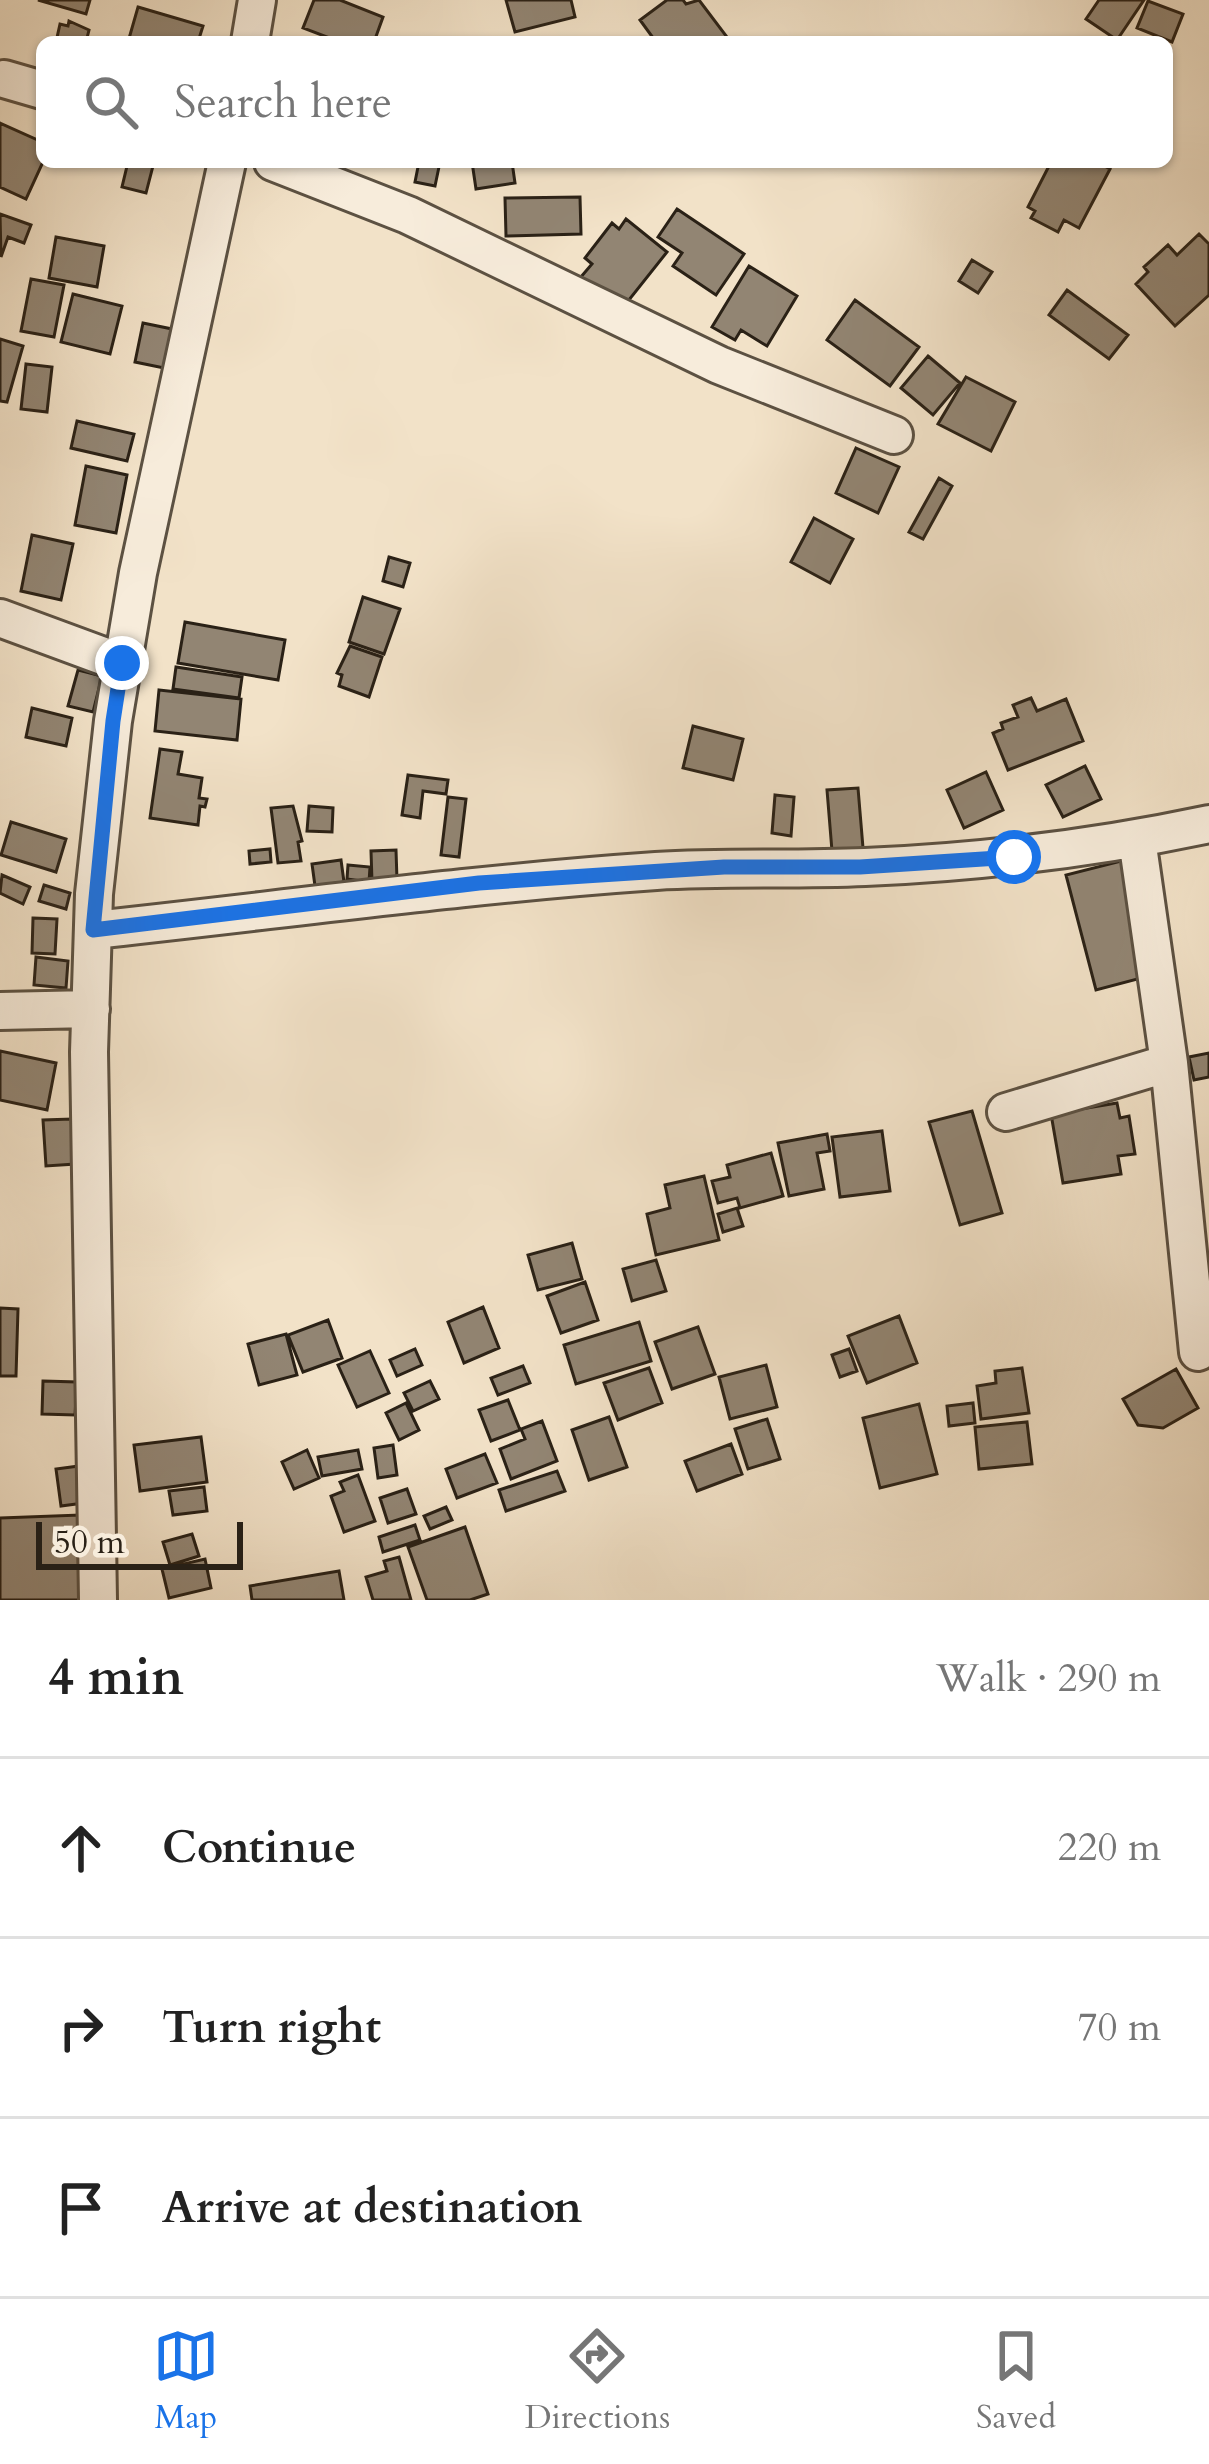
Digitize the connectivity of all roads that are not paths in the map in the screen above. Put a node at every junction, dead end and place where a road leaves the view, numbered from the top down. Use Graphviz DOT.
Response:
graph roads {
  1 [pos="257,0"];
  2 [pos="251,36"];
  3 [pos="4,80"];
  4 [pos="36,88"];
  5 [pos="226,168"];
  6 [pos="288,168"];
  7 [pos="894,435"];
  8 [pos="0,618"];
  9 [pos="122,663"];
  10 [pos="1209,824"];
  11 [pos="1137,839"];
  12 [pos="93,930"];
  13 [pos="91,1009"];
  14 [pos="0,1011"];
  15 [pos="1169,1063"];
  16 [pos="1006,1112"];
  17 [pos="1198,1352"];
  18 [pos="98,1600"];
  1 -- 2 [label="street"];
  3 -- 4 [label="street"];
  5 -- 9 [label="street"];
  6 -- 7 [label="street"];
  8 -- 9 [label="street"];
  9 -- 12 [label="street"];
  10 -- 11 [label="street"];
  11 -- 12 [label="street"];
  11 -- 15 [label="street"];
  12 -- 13 [label="street"];
  13 -- 14 [label="street"];
  13 -- 18 [label="street"];
  15 -- 16 [label="street"];
  15 -- 17 [label="street"];
}
